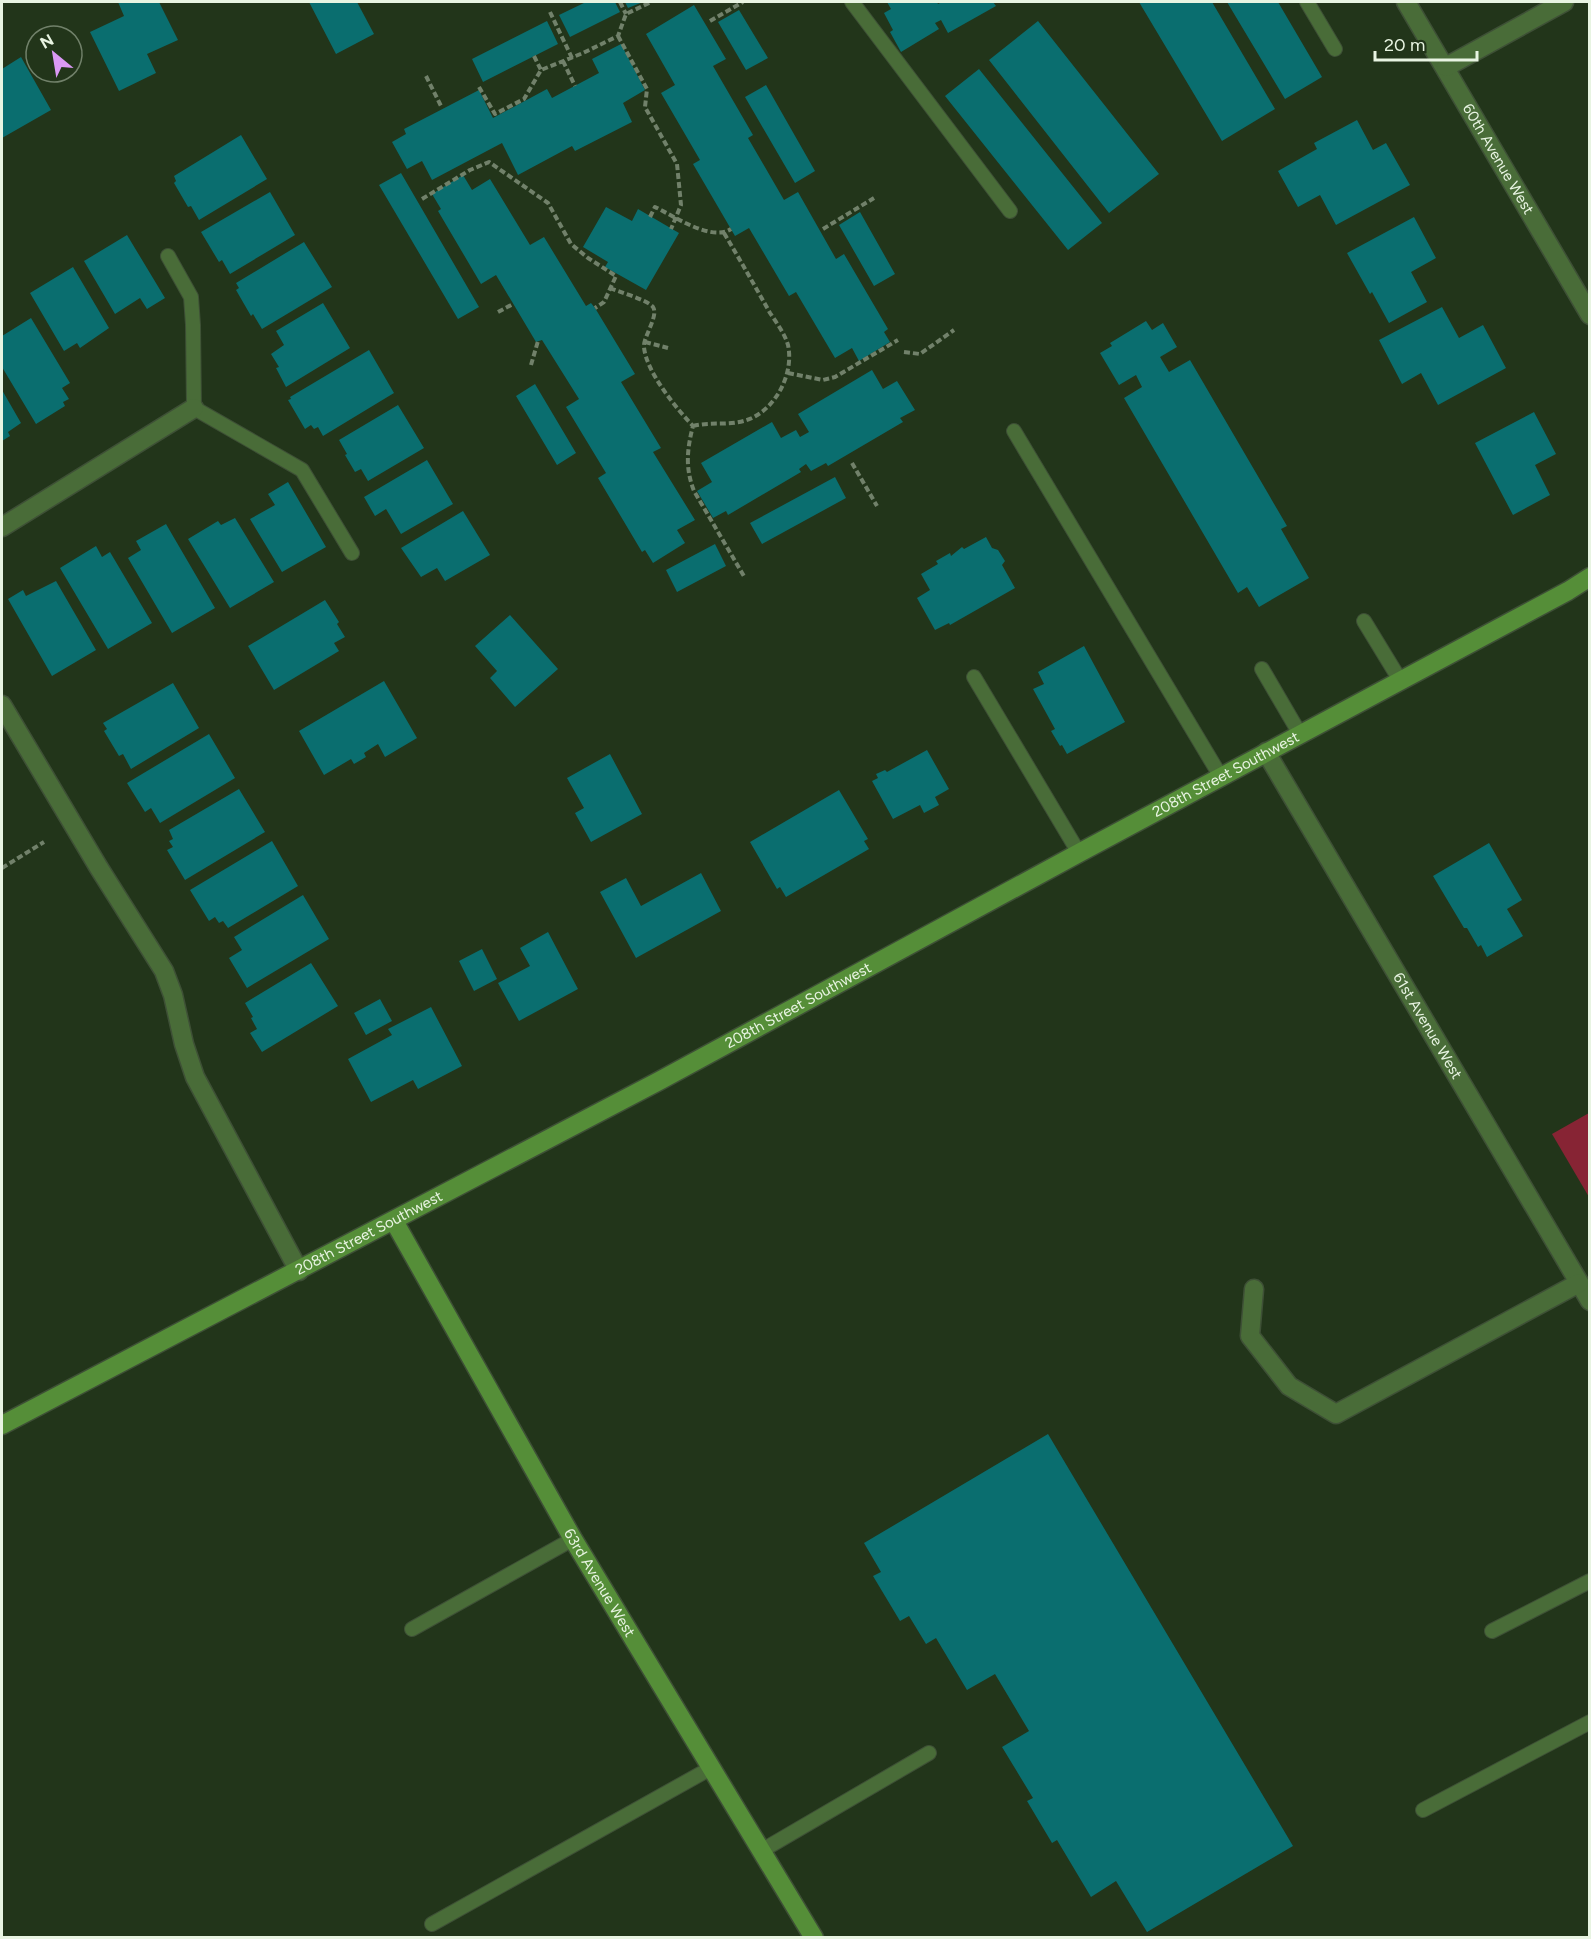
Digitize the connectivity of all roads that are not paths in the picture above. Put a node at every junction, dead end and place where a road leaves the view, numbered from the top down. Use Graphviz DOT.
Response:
graph roads {
  1 [pos="852,2"];
  2 [pos="1307,2"];
  3 [pos="1406,2"];
  4 [pos="1564,2"];
  5 [pos="1335,49"];
  6 [pos="1446,67"];
  7 [pos="1010,211"];
  8 [pos="168,256"];
  9 [pos="1590,315"];
  10 [pos="194,408"];
  11 [pos="1014,431"];
  12 [pos="2,527"];
  13 [pos="352,553"];
  14 [pos="1590,577"];
  15 [pos="1364,621"];
  16 [pos="1262,669"];
  17 [pos="975,677"];
  18 [pos="1400,680"];
  19 [pos="2,705"];
  20 [pos="1300,734"];
  21 [pos="1266,752"];
  22 [pos="1221,777"];
  23 [pos="1079,853"];
  24 [pos="394,1221"];
  25 [pos="299,1271"];
  26 [pos="1579,1283"];
  27 [pos="1254,1289"];
  28 [pos="1590,1301"];
  29 [pos="2,1425"];
  30 [pos="573,1539"];
  31 [pos="1590,1581"];
  32 [pos="412,1629"];
  33 [pos="1492,1631"];
  34 [pos="1590,1722"];
  35 [pos="929,1753"];
  36 [pos="711,1768"];
  37 [pos="1424,1810"];
  38 [pos="761,1851"];
  39 [pos="432,1924"];
  40 [pos="814,1938"];
  1 -- 7 [label="lane"];
  2 -- 5 [label="lane"];
  3 -- 6 [label="street, 60th Avenue West"];
  4 -- 6 [label="street"];
  6 -- 9 [label="street, 60th Avenue West"];
  8 -- 10 [label="lane"];
  10 -- 12 [label="street"];
  10 -- 13 [label="lane"];
  11 -- 22 [label="lane"];
  14 -- 18 [label="street, 208th Street Southwest"];
  15 -- 18 [label="lane"];
  16 -- 20 [label="lane"];
  17 -- 23 [label="lane"];
  18 -- 20 [label="street, 208th Street Southwest"];
  19 -- 25 [label="street"];
  20 -- 21 [label="street, 208th Street Southwest"];
  21 -- 22 [label="street, 208th Street Southwest"];
  21 -- 26 [label="street, 61st Avenue West"];
  22 -- 23 [label="street, 208th Street Southwest"];
  23 -- 24 [label="street, 208th Street Southwest"];
  24 -- 25 [label="street, 208th Street Southwest"];
  24 -- 30 [label="street, 63rd Avenue West"];
  25 -- 29 [label="street, 208th Street Southwest"];
  26 -- 27 [label="street"];
  26 -- 28 [label="street, 61st Avenue West"];
  30 -- 32 [label="lane"];
  30 -- 36 [label="street, 63rd Avenue West"];
  31 -- 33 [label="lane"];
  34 -- 37 [label="lane"];
  35 -- 38 [label="lane"];
  36 -- 38 [label="street, 63rd Avenue West"];
  36 -- 39 [label="lane"];
  38 -- 40 [label="street, 63rd Avenue West"];
}
